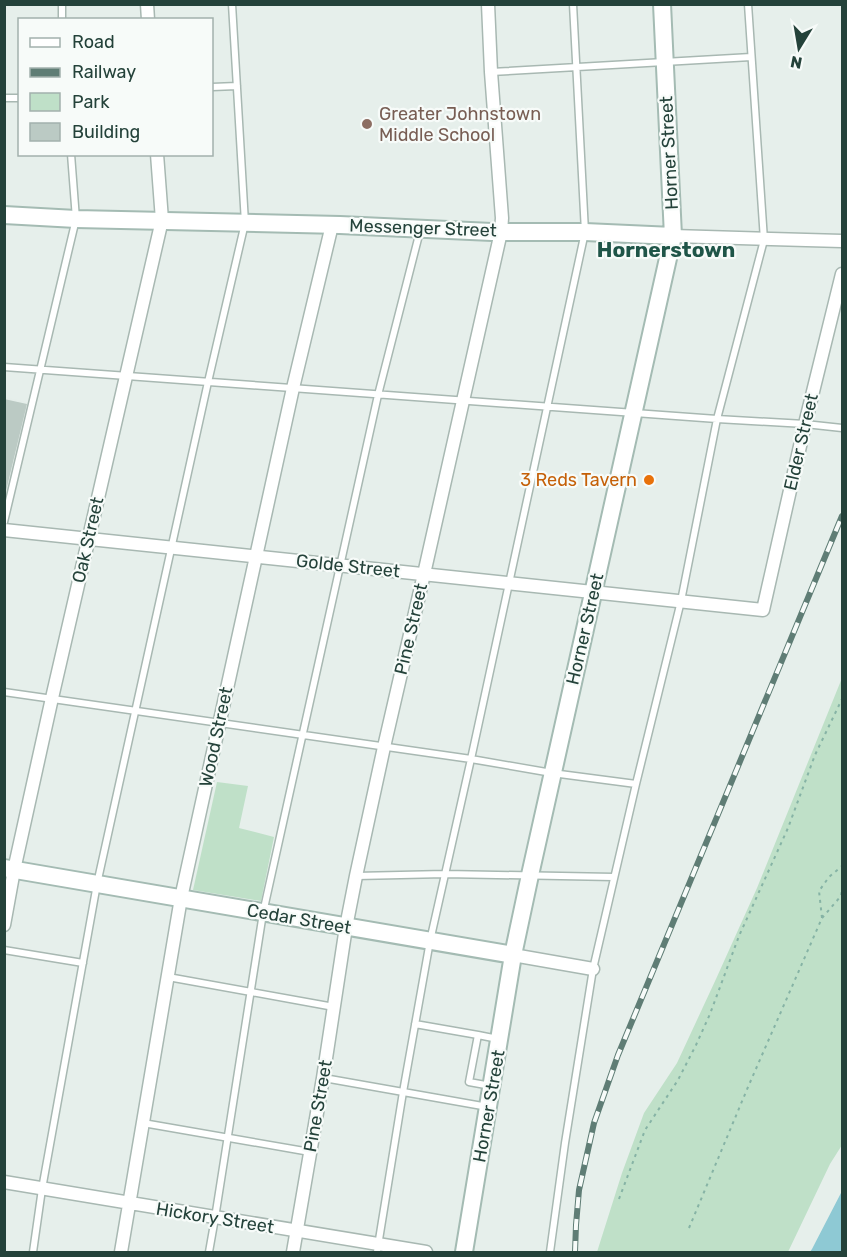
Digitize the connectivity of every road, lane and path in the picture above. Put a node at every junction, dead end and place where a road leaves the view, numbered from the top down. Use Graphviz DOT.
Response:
graph roads {
  1 [pos="232,4"];
  2 [pos="488,4"];
  3 [pos="573,4"];
  4 [pos="662,4"];
  5 [pos="748,4"];
  6 [pos="751,57"];
  7 [pos="665,62"];
  8 [pos="577,67"];
  9 [pos="491,72"];
  10 [pos="237,86"];
  11 [pos="213,87"];
  12 [pos="71,156"];
  13 [pos="157,156"];
  14 [pos="4,215"];
  15 [pos="76,219"];
  16 [pos="162,220"];
  17 [pos="245,223"];
  18 [pos="332,225"];
  19 [pos="421,229"];
  20 [pos="501,232"];
  21 [pos="585,232"];
  22 [pos="673,236"];
  23 [pos="764,240"];
  24 [pos="843,242"];
  25 [pos="843,274"];
  26 [pos="4,367"];
  27 [pos="40,369"];
  28 [pos="125,376"];
  29 [pos="208,382"];
  30 [pos="293,388"];
  31 [pos="378,395"];
  32 [pos="463,401"];
  33 [pos="547,406"];
  34 [pos="634,413"];
  35 [pos="717,419"];
  36 [pos="805,424"];
  37 [pos="843,428"];
  38 [pos="4,522"];
  39 [pos="4,530"];
  40 [pos="88,539"];
  41 [pos="172,548"];
  42 [pos="256,556"];
  43 [pos="341,565"];
  44 [pos="424,574"];
  45 [pos="510,583"];
  46 [pos="594,592"];
  47 [pos="681,601"];
  48 [pos="763,610"];
  49 [pos="4,692"];
  50 [pos="52,698"];
  51 [pos="843,699"];
  52 [pos="136,711"];
  53 [pos="219,723"];
  54 [pos="303,734"];
  55 [pos="384,747"];
  56 [pos="471,759"];
  57 [pos="552,773"];
  58 [pos="636,784"];
  59 [pos="843,866"];
  60 [pos="9,869"];
  61 [pos="445,874"];
  62 [pos="530,875"];
  63 [pos="356,876"];
  64 [pos="614,877"];
  65 [pos="97,884"];
  66 [pos="843,890"];
  67 [pos="181,898"];
  68 [pos="264,913"];
  69 [pos="822,918"];
  70 [pos="4,925"];
  71 [pos="346,927"];
  72 [pos="430,941"];
  73 [pos="4,950"];
  74 [pos="513,955"];
  75 [pos="83,963"];
  76 [pos="593,969"];
  77 [pos="168,977"];
  78 [pos="251,993"];
  79 [pos="334,1007"];
  80 [pos="415,1024"];
  81 [pos="478,1035"];
  82 [pos="500,1039"];
  83 [pos="323,1078"];
  84 [pos="492,1087"];
  85 [pos="403,1092"];
  86 [pos="488,1107"];
  87 [pos="143,1123"];
  88 [pos="228,1138"];
  89 [pos="310,1152"];
  90 [pos="4,1182"];
  91 [pos="42,1189"];
  92 [pos="620,1199"];
  93 [pos="129,1203"];
  94 [pos="215,1218"];
  95 [pos="689,1228"];
  96 [pos="296,1231"];
  97 [pos="377,1248"];
  98 [pos="33,1252"];
  99 [pos="121,1252"];
  100 [pos="209,1252"];
  101 [pos="293,1252"];
  102 [pos="426,1252"];
  103 [pos="464,1252"];
  104 [pos="550,1252"];
  1 -- 10 [label="lane"];
  2 -- 9 [label="street, Pine Street"];
  3 -- 8 [label="lane"];
  4 -- 7 [label="main road, Horner Street"];
  5 -- 6 [label="lane"];
  6 -- 7 [label="lane"];
  6 -- 23 [label="lane"];
  7 -- 8 [label="lane"];
  7 -- 22 [label="main road, Horner Street"];
  8 -- 9 [label="lane"];
  8 -- 21 [label="lane"];
  9 -- 20 [label="street, Pine Street"];
  10 -- 11 [label="lane"];
  10 -- 17 [label="lane"];
  12 -- 15 [label="lane"];
  13 -- 16 [label="street, Oak Street"];
  14 -- 15 [label="main road, Messenger Street"];
  15 -- 16 [label="main road, Messenger Street"];
  15 -- 27 [label="lane"];
  16 -- 17 [label="main road, Messenger Street"];
  16 -- 28 [label="street, Oak Street"];
  17 -- 18 [label="main road, Messenger Street"];
  17 -- 29 [label="lane"];
  18 -- 19 [label="main road, Messenger Street"];
  18 -- 30 [label="street, Wood Street"];
  19 -- 20 [label="main road, Messenger Street"];
  19 -- 31 [label="lane"];
  20 -- 21 [label="main road, Messenger Street"];
  20 -- 32 [label="street, Pine Street"];
  21 -- 22 [label="main road, Messenger Street"];
  21 -- 33 [label="lane"];
  22 -- 23 [label="street, Messenger Street"];
  22 -- 34 [label="main road, Horner Street"];
  23 -- 24 [label="street, Messenger Street"];
  23 -- 35 [label="lane"];
  25 -- 36 [label="street, Elder Street"];
  26 -- 27 [label="lane"];
  27 -- 28 [label="lane"];
  27 -- 38 [label="lane"];
  28 -- 29 [label="lane"];
  28 -- 40 [label="street, Oak Street"];
  29 -- 30 [label="lane"];
  29 -- 41 [label="lane"];
  30 -- 31 [label="lane"];
  30 -- 42 [label="street, Wood Street"];
  31 -- 32 [label="lane"];
  31 -- 43 [label="lane"];
  32 -- 33 [label="lane"];
  32 -- 44 [label="street, Pine Street"];
  33 -- 34 [label="lane"];
  33 -- 45 [label="lane"];
  34 -- 35 [label="lane"];
  34 -- 46 [label="main road, Horner Street"];
  35 -- 36 [label="lane"];
  35 -- 47 [label="lane"];
  36 -- 37 [label="lane"];
  36 -- 48 [label="street, Elder Street"];
  39 -- 40 [label="street, Golde Street"];
  40 -- 41 [label="street, Golde Street"];
  40 -- 50 [label="street, Oak Street"];
  41 -- 42 [label="street, Golde Street"];
  41 -- 52 [label="lane"];
  42 -- 43 [label="street, Golde Street"];
  42 -- 53 [label="street, Wood Street"];
  43 -- 44 [label="street, Golde Street"];
  43 -- 54 [label="lane"];
  44 -- 45 [label="street, Golde Street"];
  44 -- 55 [label="street, Pine Street"];
  45 -- 46 [label="street, Golde Street"];
  45 -- 56 [label="lane"];
  46 -- 47 [label="street, Golde Street"];
  46 -- 57 [label="main road, Horner Street"];
  47 -- 48 [label="street, Golde Street"];
  47 -- 58 [label="lane"];
  49 -- 50 [label="lane"];
  50 -- 52 [label="lane"];
  50 -- 60 [label="street, Oak Street"];
  51 -- 92 [label="path"];
  52 -- 53 [label="lane"];
  52 -- 65 [label="lane"];
  53 -- 54 [label="lane"];
  53 -- 67 [label="street, Wood Street"];
  54 -- 55 [label="lane"];
  54 -- 68 [label="lane"];
  55 -- 56 [label="lane"];
  55 -- 63 [label="street, Pine Street"];
  56 -- 57 [label="lane"];
  56 -- 61 [label="lane"];
  57 -- 58 [label="lane"];
  57 -- 62 [label="main road, Horner Street"];
  58 -- 64 [label="lane"];
  59 -- 69 [label="path"];
  60 -- 65 [label="main road, Cedar Street"];
  60 -- 70 [label="street, Oak Street"];
  61 -- 62 [label="lane"];
  61 -- 63 [label="lane"];
  61 -- 72 [label="lane"];
  62 -- 64 [label="lane"];
  62 -- 74 [label="main road, Horner Street"];
  63 -- 71 [label="street, Pine Street"];
  64 -- 76 [label="lane"];
  65 -- 67 [label="main road, Cedar Street"];
  65 -- 75 [label="lane"];
  66 -- 69 [label="path"];
  67 -- 68 [label="main road, Cedar Street"];
  67 -- 77 [label="street, Wood Street"];
  68 -- 71 [label="main road, Cedar Street"];
  68 -- 78 [label="lane"];
  69 -- 95 [label="path"];
  71 -- 72 [label="main road, Cedar Street"];
  71 -- 79 [label="street, Pine Street"];
  72 -- 74 [label="main road, Cedar Street"];
  72 -- 80 [label="lane"];
  73 -- 75 [label="lane"];
  74 -- 76 [label="street, Cedar Street"];
  74 -- 82 [label="main road, Horner Street"];
  75 -- 91 [label="lane"];
  76 -- 104 [label="lane"];
  77 -- 78 [label="lane"];
  77 -- 87 [label="street, Wood Street"];
  78 -- 79 [label="lane"];
  78 -- 88 [label="lane"];
  79 -- 83 [label="street, Pine Street"];
  80 -- 81 [label="lane"];
  80 -- 85 [label="lane"];
  81 -- 82 [label="lane"];
  81 -- 84 [label="lane"];
  82 -- 84 [label="main road, Horner Street"];
  83 -- 85 [label="lane"];
  83 -- 89 [label="street, Pine Street"];
  84 -- 86 [label="main road, Horner Street"];
  85 -- 86 [label="lane"];
  85 -- 97 [label="lane"];
  86 -- 103 [label="main road, Horner Street"];
  87 -- 88 [label="lane"];
  87 -- 93 [label="street, Wood Street"];
  88 -- 89 [label="lane"];
  88 -- 94 [label="lane"];
  89 -- 96 [label="street, Pine Street"];
  90 -- 91 [label="street, Hickory Street"];
  91 -- 93 [label="street, Hickory Street"];
  91 -- 98 [label="lane"];
  93 -- 94 [label="street, Hickory Street"];
  93 -- 99 [label="street, Wood Street"];
  94 -- 96 [label="street, Hickory Street"];
  94 -- 100 [label="lane"];
  96 -- 97 [label="street, Hickory Street"];
  96 -- 101 [label="street, Pine Street"];
  97 -- 102 [label="street, Hickory Street"];
}
